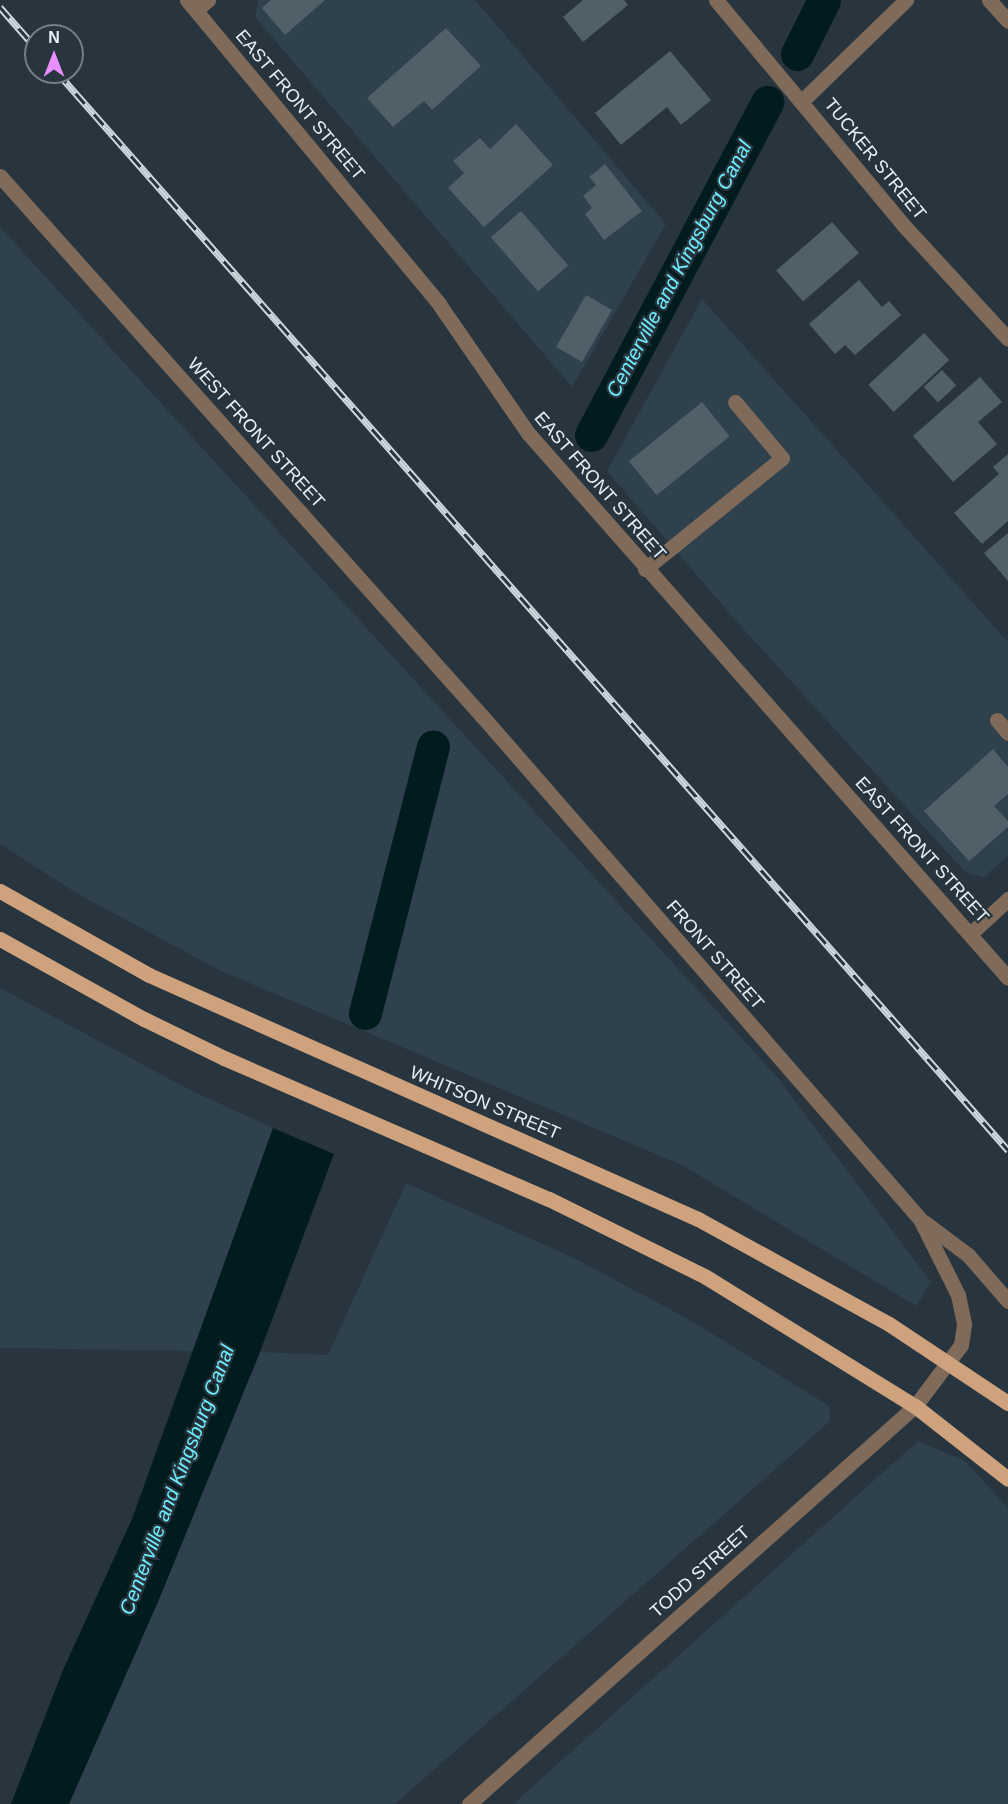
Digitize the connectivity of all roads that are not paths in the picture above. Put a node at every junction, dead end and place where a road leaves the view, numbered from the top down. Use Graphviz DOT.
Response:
graph roads {
  1 [pos="716,0"];
  2 [pos="906,0"];
  3 [pos="989,0"];
  4 [pos="197,3"];
  5 [pos="1008,21"];
  6 [pos="803,100"];
  7 [pos="0,176"];
  8 [pos="1008,339"];
  9 [pos="735,402"];
  10 [pos="645,569"];
  11 [pos="482,716"];
  12 [pos="997,720"];
  13 [pos="1008,733"];
  14 [pos="0,891"];
  15 [pos="1008,899"];
  16 [pos="970,934"];
  17 [pos="0,939"];
  18 [pos="1008,978"];
  19 [pos="920,1219"];
  20 [pos="1008,1301"];
  21 [pos="949,1361"];
  22 [pos="1008,1403"];
  23 [pos="915,1406"];
  24 [pos="1008,1479"];
  25 [pos="469,1804"];
  1 -- 6 [label="street, TUCKER STREET"];
  2 -- 6 [label="street"];
  3 -- 5 [label="street"];
  4 -- 10 [label="street, EAST FRONT STREET"];
  6 -- 8 [label="street, TUCKER STREET"];
  7 -- 11 [label="street, WEST FRONT STREET"];
  9 -- 10 [label="street"];
  10 -- 16 [label="street, EAST FRONT STREET"];
  11 -- 19 [label="street, FRONT STREET"];
  12 -- 13 [label="street"];
  14 -- 21 [label="main road, WHITSON STREET"];
  15 -- 16 [label="street"];
  16 -- 18 [label="street, EAST FRONT STREET"];
  17 -- 23 [label="main road"];
  19 -- 20 [label="street, FRONT STREET"];
  19 -- 21 [label="street, FRONT STREET"];
  21 -- 22 [label="main road, WHITSON STREET"];
  21 -- 23 [label="street, TODD STREET"];
  23 -- 24 [label="main road"];
  23 -- 25 [label="street, TODD STREET"];
}
